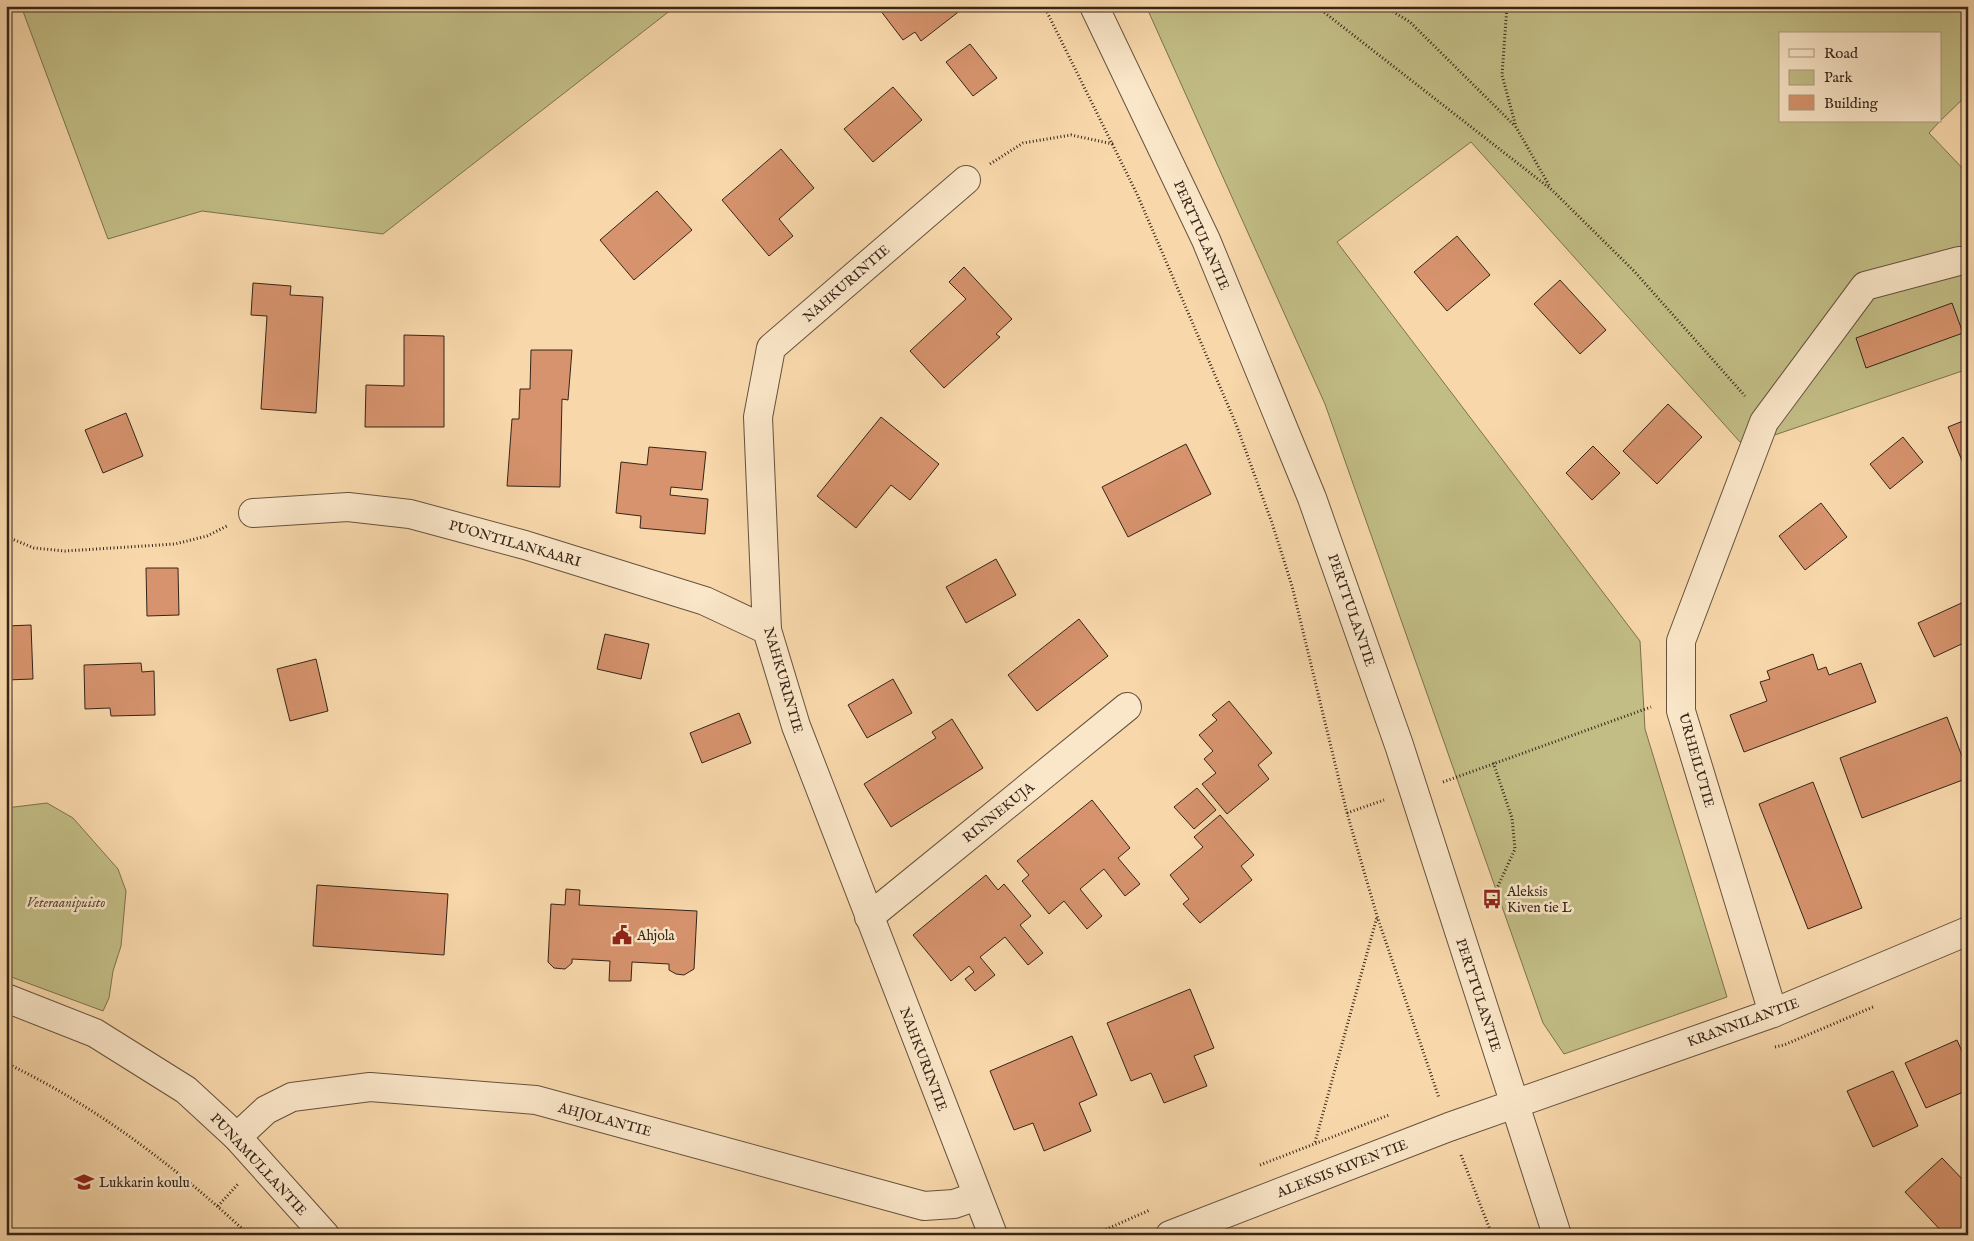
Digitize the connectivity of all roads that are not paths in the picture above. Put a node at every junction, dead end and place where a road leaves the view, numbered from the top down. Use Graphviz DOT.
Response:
graph roads {
  1 [pos="1094,6"];
  2 [pos="966,180"];
  3 [pos="1968,261"];
  4 [pos="253,513"];
  5 [pos="767,630"];
  6 [pos="1127,707"];
  7 [pos="869,917"];
  8 [pos="1968,931"];
  9 [pos="6,998"];
  10 [pos="1773,1013"];
  11 [pos="1514,1103"];
  12 [pos="237,1137"];
  13 [pos="977,1196"];
  14 [pos="325,1235"];
  15 [pos="993,1235"];
  16 [pos="1170,1235"];
  17 [pos="1558,1235"];
  1 -- 11 [label="street, PERTTULANTIE"];
  2 -- 5 [label="street, NAHKURINTIE"];
  3 -- 10 [label="street, URHEILUTIE"];
  4 -- 5 [label="street, PUONTILANKAARI"];
  5 -- 7 [label="street, NAHKURINTIE"];
  6 -- 7 [label="street, RINNEKUJA"];
  7 -- 13 [label="street, NAHKURINTIE"];
  8 -- 10 [label="street, KRANNILANTIE"];
  9 -- 12 [label="street, PUNAMULLANTIE"];
  10 -- 11 [label="street, KRANNILANTIE"];
  11 -- 16 [label="street, ALEKSIS KIVEN TIE"];
  11 -- 17 [label="street, PERTTULANTIE"];
  12 -- 13 [label="street, AHJOLANTIE"];
  12 -- 14 [label="street, PUNAMULLANTIE"];
  13 -- 15 [label="street, NAHKURINTIE"];
}
